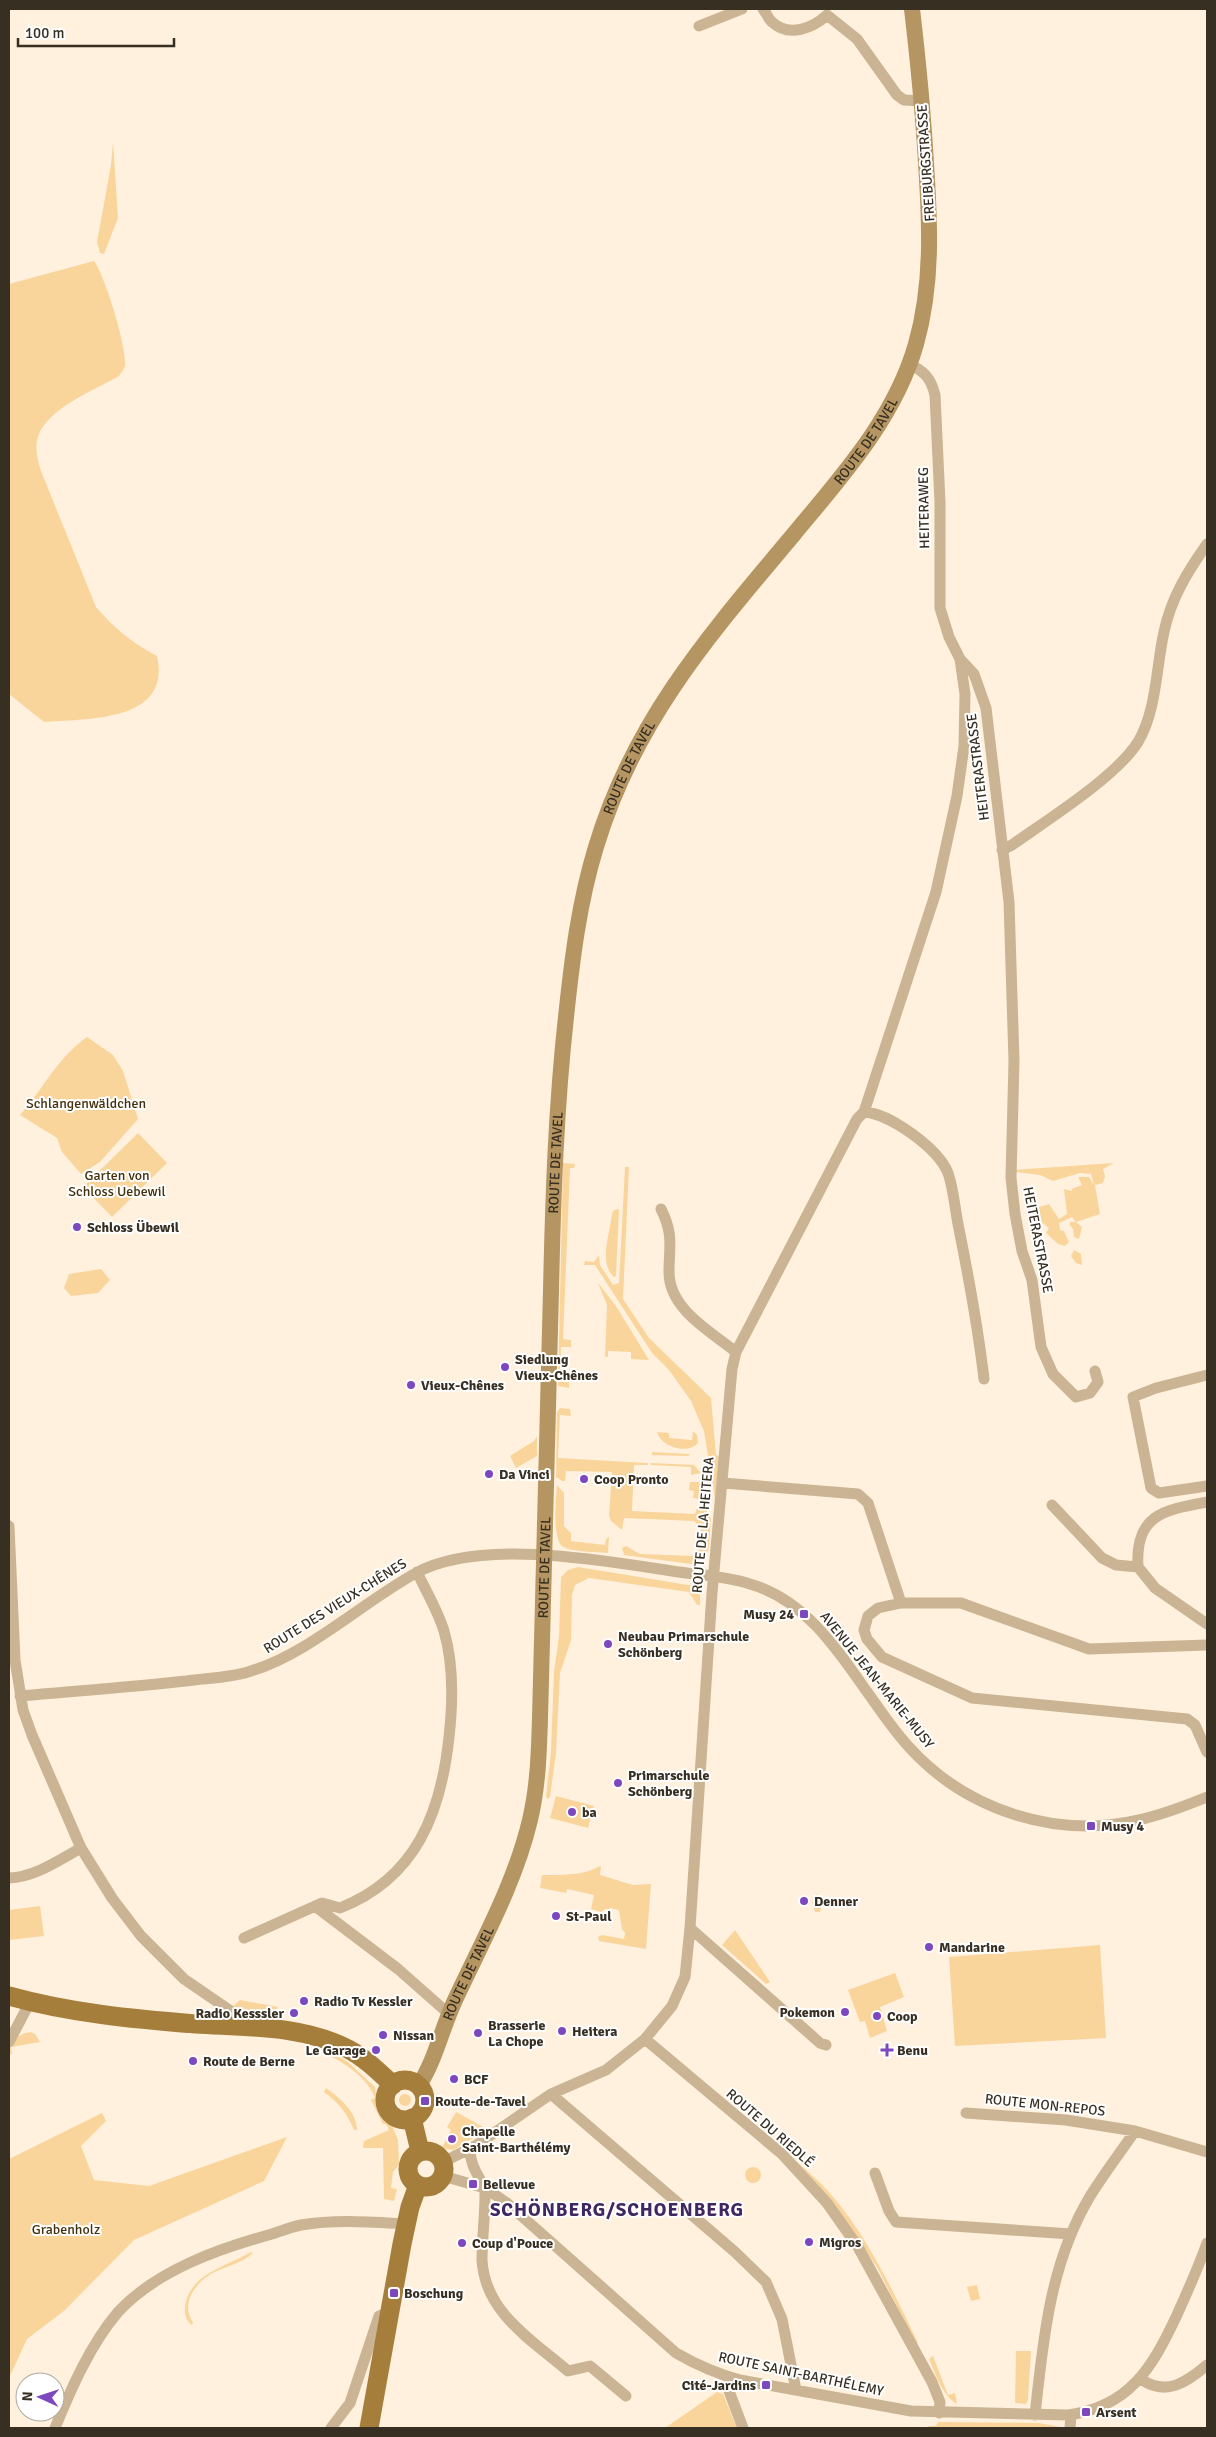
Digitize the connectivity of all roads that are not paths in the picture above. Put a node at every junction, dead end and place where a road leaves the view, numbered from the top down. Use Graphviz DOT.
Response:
graph roads {
  1 [pos="742,9"];
  2 [pos="763,9"];
  3 [pos="912,9"];
  4 [pos="828,12"];
  5 [pos="700,26"];
  6 [pos="922,100"];
  7 [pos="922,317"];
  8 [pos="909,364"];
  9 [pos="1207,544"];
  10 [pos="960,659"];
  11 [pos="1002,850"];
  12 [pos="864,1112"];
  13 [pos="662,1209"];
  14 [pos="736,1352"];
  15 [pos="1095,1372"];
  16 [pos="1207,1375"];
  17 [pos="984,1379"];
  18 [pos="723,1483"];
  19 [pos="1207,1486"];
  20 [pos="1207,1502"];
  21 [pos="1052,1505"];
  22 [pos="9,1526"];
  23 [pos="545,1556"];
  24 [pos="1138,1567"];
  25 [pos="417,1572"];
  26 [pos="714,1576"];
  27 [pos="901,1603"];
  28 [pos="1207,1624"];
  29 [pos="1207,1645"];
  30 [pos="20,1696"];
  31 [pos="1207,1752"];
  32 [pos="1207,1797"];
  33 [pos="82,1848"];
  34 [pos="9,1878"];
  35 [pos="315,1906"];
  36 [pos="690,1928"];
  37 [pos="244,1938"];
  38 [pos="9,1996"];
  39 [pos="30,2002"];
  40 [pos="449,2014"];
  41 [pos="242,2027"];
  42 [pos="645,2039"];
  43 [pos="9,2042"];
  44 [pos="826,2046"];
  45 [pos="393,2085"];
  46 [pos="419,2085"];
  47 [pos="551,2094"];
  48 [pos="966,2113"];
  49 [pos="412,2118"];
  50 [pos="1135,2131"];
  51 [pos="470,2149"];
  52 [pos="420,2151"];
  53 [pos="1207,2152"];
  54 [pos="443,2169"];
  55 [pos="875,2173"];
  56 [pos="418,2185"];
  57 [pos="485,2188"];
  58 [pos="406,2224"];
  59 [pos="1071,2234"];
  60 [pos="1207,2243"];
  61 [pos="391,2311"];
  62 [pos="1207,2365"];
  63 [pos="727,2376"];
  64 [pos="1141,2380"];
  65 [pos="796,2390"];
  66 [pos="626,2396"];
  67 [pos="939,2413"];
  68 [pos="1035,2415"];
  69 [pos="1071,2415"];
  70 [pos="55,2428"];
  71 [pos="331,2428"];
  72 [pos="369,2428"];
  73 [pos="743,2428"];
  74 [pos="1070,2428"];
  1 -- 5 [label="street"];
  2 -- 4 [label="street"];
  3 -- 6 [label="main road, FREIBURGSTRASSE"];
  4 -- 6 [label="street"];
  6 -- 7 [label="main road, FREIBURGSTRASSE"];
  7 -- 8 [label="main road, ROUTE DE TAVEL"];
  8 -- 10 [label="street, HEITERAWEG"];
  8 -- 23 [label="main road, ROUTE DE TAVEL"];
  9 -- 11 [label="street"];
  10 -- 11 [label="street, HEITERASTRASSE"];
  10 -- 12 [label="street, HEITERASTRASSE"];
  11 -- 15 [label="street, HEITERASTRASSE"];
  12 -- 14 [label="street, ROUTE DE LA HEITERA"];
  12 -- 17 [label="street"];
  13 -- 14 [label="street"];
  14 -- 18 [label="street, ROUTE DE LA HEITERA"];
  16 -- 19 [label="street"];
  18 -- 26 [label="street, ROUTE DE LA HEITERA"];
  18 -- 27 [label="street"];
  20 -- 24 [label="street"];
  21 -- 24 [label="street"];
  22 -- 30 [label="street"];
  23 -- 25 [label="street, ROUTE DES VIEUX-CHÊNES"];
  23 -- 26 [label="street, AVENUE JEAN-MARIE-MUSY"];
  23 -- 40 [label="main road, ROUTE DE TAVEL"];
  24 -- 28 [label="street"];
  25 -- 30 [label="street, ROUTE DES VIEUX-CHÊNES"];
  25 -- 35 [label="street"];
  26 -- 32 [label="street, AVENUE JEAN-MARIE-MUSY"];
  26 -- 36 [label="street, ROUTE DE LA HEITERA"];
  27 -- 29 [label="street, AVENUE JEAN-MARIE-MUSY"];
  27 -- 31 [label="street, AVENUE JEAN-MARIE-MUSY"];
  30 -- 33 [label="street"];
  33 -- 34 [label="street"];
  33 -- 41 [label="street"];
  35 -- 37 [label="street"];
  35 -- 40 [label="street"];
  36 -- 42 [label="street, ROUTE DE LA HEITERA"];
  36 -- 44 [label="street"];
  38 -- 39 [label="main road"];
  39 -- 41 [label="main road"];
  39 -- 43 [label="street"];
  40 -- 46 [label="main road, ROUTE DE TAVEL"];
  41 -- 45 [label="main road"];
  42 -- 47 [label="street, ROUTE DE LA HEITERA"];
  42 -- 67 [label="street, ROUTE DU RIEDLÉ"];
  45 -- 46 [label="main road"];
  45 -- 49 [label="main road"];
  46 -- 49 [label="main road"];
  47 -- 51 [label="street, ROUTE DE LA HEITERA"];
  47 -- 65 [label="street"];
  48 -- 50 [label="street, ROUTE MON-REPOS"];
  49 -- 52 [label="main road"];
  50 -- 53 [label="street, ROUTE MON-REPOS"];
  50 -- 59 [label="street"];
  51 -- 54 [label="street, ROUTE DE LA HEITERA"];
  51 -- 57 [label="street"];
  52 -- 54 [label="main road"];
  52 -- 56 [label="main road"];
  54 -- 56 [label="main road"];
  54 -- 57 [label="street, ROUTE SAINT-BARTHÉLEMY"];
  55 -- 59 [label="street"];
  56 -- 58 [label="main road"];
  57 -- 63 [label="street, ROUTE SAINT-BARTHÉLEMY"];
  57 -- 66 [label="street"];
  58 -- 61 [label="main road"];
  58 -- 70 [label="street"];
  59 -- 68 [label="street"];
  60 -- 64 [label="street, ROUTE SAINT-BARTHÉLEMY"];
  61 -- 71 [label="street"];
  61 -- 72 [label="main road"];
  62 -- 64 [label="street"];
  63 -- 65 [label="street, ROUTE SAINT-BARTHÉLEMY"];
  63 -- 73 [label="street"];
  64 -- 69 [label="street, ROUTE SAINT-BARTHÉLEMY"];
  65 -- 67 [label="street, ROUTE SAINT-BARTHÉLEMY"];
  67 -- 68 [label="street, ROUTE SAINT-BARTHÉLEMY"];
  68 -- 69 [label="street, ROUTE SAINT-BARTHÉLEMY"];
  69 -- 74 [label="street"];
}
